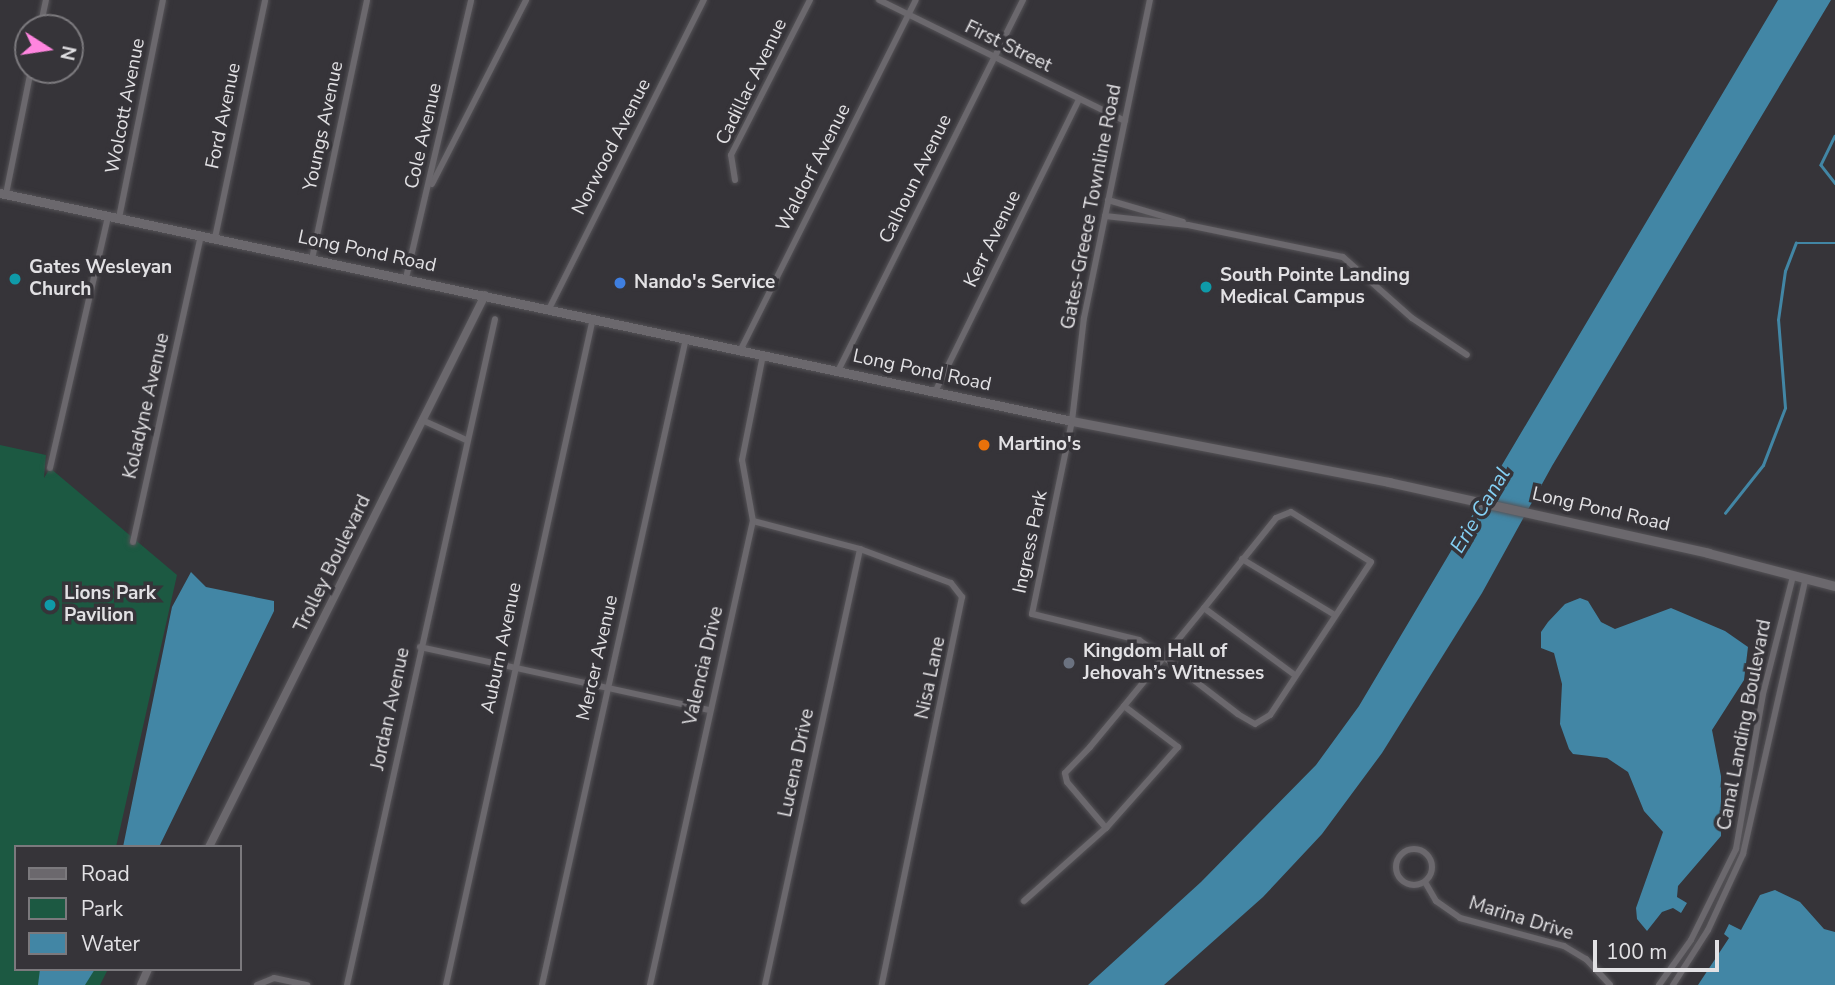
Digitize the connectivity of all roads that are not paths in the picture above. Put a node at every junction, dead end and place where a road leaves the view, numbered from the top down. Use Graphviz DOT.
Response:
graph roads {
  1 [pos="163,0"];
  2 [pos="265,0"];
  3 [pos="367,0"];
  4 [pos="471,0"];
  5 [pos="526,0"];
  6 [pos="704,0"];
  7 [pos="810,0"];
  8 [pos="879,0"];
  9 [pos="916,0"];
  10 [pos="1023,0"];
  11 [pos="1150,0"];
  12 [pos="908,15"];
  13 [pos="994,58"];
  14 [pos="28,84"];
  15 [pos="1079,99"];
  16 [pos="1125,121"];
  17 [pos="735,180"];
  18 [pos="3,194"];
  19 [pos="426,195"];
  20 [pos="1108,200"];
  21 [pos="108,216"];
  22 [pos="1105,216"];
  23 [pos="119,218"];
  24 [pos="1188,225"];
  25 [pos="201,236"];
  26 [pos="215,238"];
  27 [pos="312,259"];
  28 [pos="406,278"];
  29 [pos="485,295"];
  30 [pos="550,309"];
  31 [pos="593,318"];
  32 [pos="495,319"];
  33 [pos="686,337"];
  34 [pos="741,349"];
  35 [pos="763,355"];
  36 [pos="1467,355"];
  37 [pos="838,371"];
  38 [pos="935,392"];
  39 [pos="422,420"];
  40 [pos="1072,421"];
  41 [pos="466,440"];
  42 [pos="50,468"];
  43 [pos="753,521"];
  44 [pos="133,542"];
  45 [pos="859,549"];
  46 [pos="1242,559"];
  47 [pos="1793,576"];
  48 [pos="1805,579"];
  49 [pos="1835,586"];
  50 [pos="1204,608"];
  51 [pos="1333,614"];
  52 [pos="420,647"];
  53 [pos="1164,657"];
  54 [pos="514,666"];
  55 [pos="1295,675"];
  56 [pos="608,687"];
  57 [pos="1124,706"];
  58 [pos="710,710"];
  59 [pos="1106,828"];
  60 [pos="210,845"];
  61 [pos="1425,882"];
  62 [pos="1024,901"];
  63 [pos="257,985"];
  64 [pos="307,985"];
  65 [pos="347,985"];
  66 [pos="446,985"];
  67 [pos="542,985"];
  68 [pos="650,985"];
  69 [pos="765,985"];
  70 [pos="882,985"];
  71 [pos="1611,985"];
  72 [pos="1659,985"];
  73 [pos="1673,985"];
  1 -- 23 [label="street, Wolcott Avenue"];
  2 -- 26 [label="street, Ford Avenue"];
  3 -- 27 [label="street, Youngs Avenue"];
  4 -- 19 [label="street, Cole Avenue"];
  5 -- 19 [label="street"];
  6 -- 30 [label="street, Norwood Avenue"];
  7 -- 17 [label="street, Cadillac Avenue"];
  8 -- 12 [label="street, First Street"];
  9 -- 12 [label="street, Waldorf Avenue"];
  10 -- 13 [label="street, Calhoun Avenue"];
  11 -- 16 [label="street, Gates-Greece Townline Road"];
  12 -- 13 [label="street, First Street"];
  12 -- 34 [label="street, Waldorf Avenue"];
  13 -- 15 [label="street, First Street"];
  13 -- 37 [label="street, Calhoun Avenue"];
  14 -- 18 [label="street"];
  15 -- 16 [label="street, First Street"];
  15 -- 38 [label="street, Kerr Avenue"];
  16 -- 20 [label="street, Gates-Greece Townline Road"];
  18 -- 21 [label="main road, Long Pond Road"];
  19 -- 28 [label="street, Cole Avenue"];
  20 -- 22 [label="street, Gates-Greece Townline Road"];
  20 -- 24 [label="street"];
  21 -- 23 [label="main road, Long Pond Road"];
  21 -- 42 [label="street"];
  22 -- 24 [label="street"];
  22 -- 40 [label="street, Gates-Greece Townline Road"];
  23 -- 25 [label="main road, Long Pond Road"];
  24 -- 36 [label="street"];
  25 -- 26 [label="main road, Long Pond Road"];
  25 -- 44 [label="street, Koladyne Avenue"];
  26 -- 27 [label="main road, Long Pond Road"];
  27 -- 28 [label="main road, Long Pond Road"];
  28 -- 29 [label="main road, Long Pond Road"];
  29 -- 30 [label="main road, Long Pond Road"];
  29 -- 39 [label="street, Trolley Boulevard"];
  30 -- 31 [label="main road, Long Pond Road"];
  31 -- 33 [label="main road, Long Pond Road"];
  31 -- 54 [label="street, Auburn Avenue"];
  32 -- 41 [label="street, Jordan Avenue"];
  33 -- 34 [label="main road, Long Pond Road"];
  33 -- 56 [label="street, Mercer Avenue"];
  34 -- 35 [label="main road, Long Pond Road"];
  35 -- 37 [label="main road, Long Pond Road"];
  35 -- 43 [label="street, Valencia Drive"];
  37 -- 38 [label="main road, Long Pond Road"];
  38 -- 40 [label="main road, Long Pond Road"];
  39 -- 41 [label="street"];
  39 -- 60 [label="street, Trolley Boulevard"];
  40 -- 47 [label="main road, Long Pond Road"];
  40 -- 53 [label="street, Ingress Park"];
  41 -- 52 [label="street, Jordan Avenue"];
  43 -- 45 [label="street, Nisa Lane"];
  43 -- 58 [label="street, Valencia Drive"];
  45 -- 69 [label="street, Lucena Drive"];
  45 -- 70 [label="street, Nisa Lane"];
  46 -- 50 [label="street"];
  46 -- 51 [label="street"];
  46 -- 51 [label="street"];
  47 -- 48 [label="main road, Long Pond Road"];
  47 -- 72 [label="street, Canal Landing Boulevard"];
  48 -- 49 [label="main road, Long Pond Road"];
  48 -- 73 [label="street, Canal Landing Boulevard"];
  50 -- 53 [label="street"];
  50 -- 55 [label="street"];
  51 -- 55 [label="street"];
  52 -- 54 [label="street"];
  52 -- 65 [label="street, Jordan Avenue"];
  53 -- 55 [label="street"];
  53 -- 57 [label="street"];
  54 -- 56 [label="street"];
  54 -- 66 [label="street, Auburn Avenue"];
  56 -- 58 [label="street"];
  56 -- 67 [label="street, Mercer Avenue"];
  57 -- 59 [label="street"];
  57 -- 59 [label="street"];
  58 -- 68 [label="street, Valencia Drive"];
  59 -- 62 [label="street"];
  61 -- 61 [label="street, Marina Drive"];
  61 -- 71 [label="street, Marina Drive"];
  63 -- 64 [label="street"];
}
